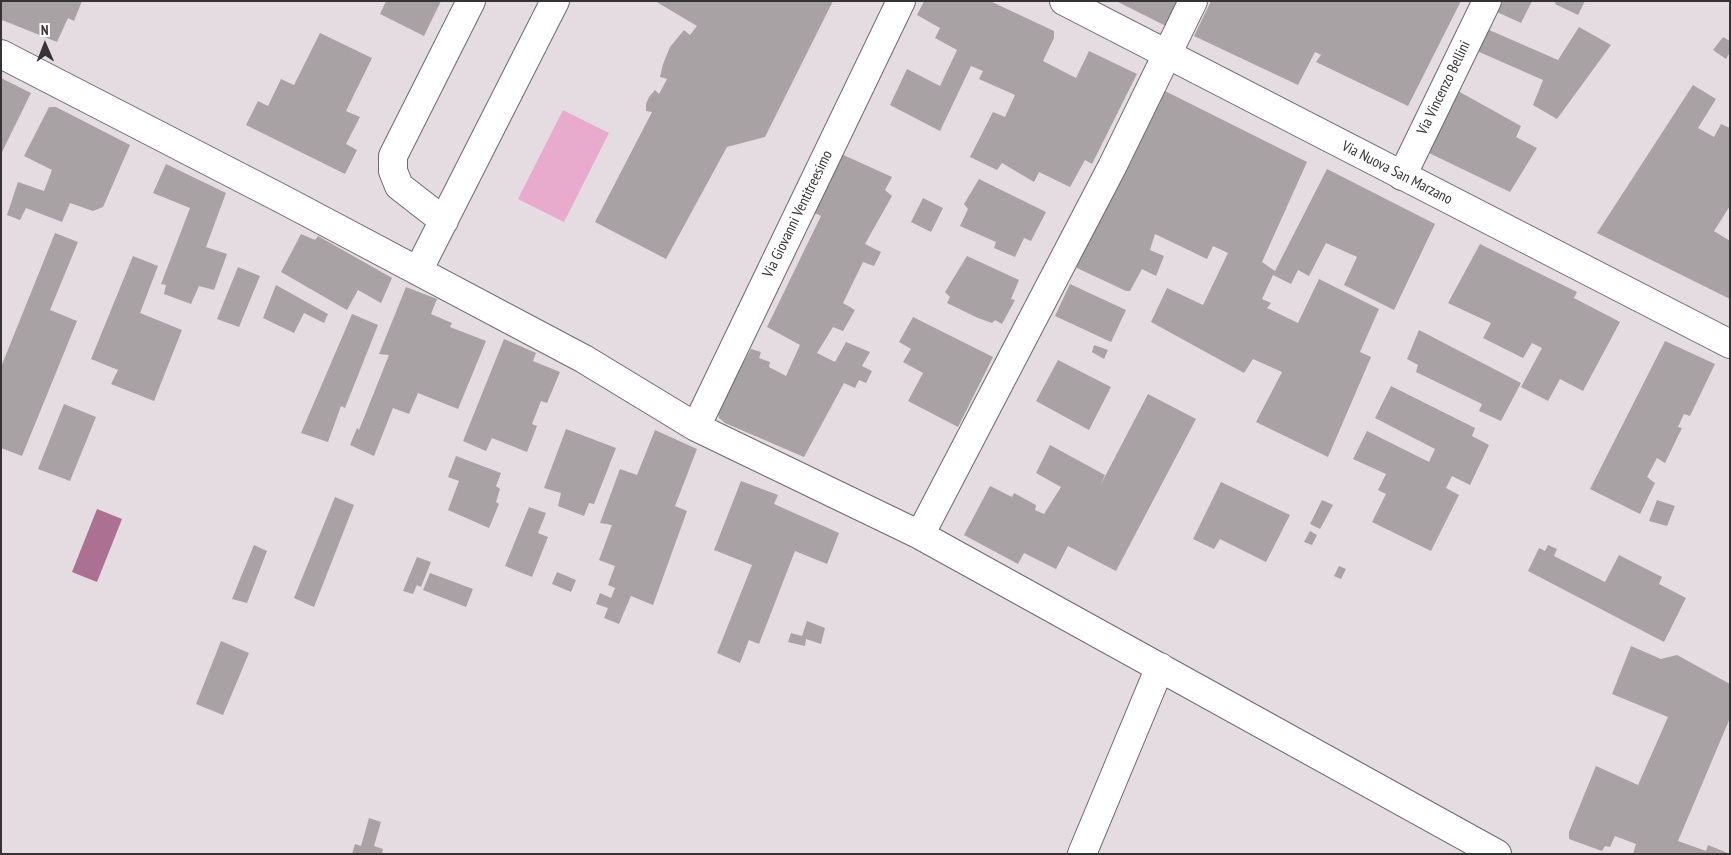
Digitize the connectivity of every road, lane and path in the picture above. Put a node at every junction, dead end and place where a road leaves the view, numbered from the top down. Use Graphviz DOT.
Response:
graph roads {
  1 [pos="471,1"];
  2 [pos="555,1"];
  3 [pos="901,1"];
  4 [pos="1064,1"];
  5 [pos="1193,1"];
  6 [pos="1487,1"];
  7 [pos="1,54"];
  8 [pos="1166,54"];
  9 [pos="1402,176"];
  10 [pos="444,221"];
  11 [pos="418,271"];
  12 [pos="1730,344"];
  13 [pos="696,427"];
  14 [pos="920,535"];
  15 [pos="1160,667"];
  16 [pos="1082,854"];
  17 [pos="1496,854"];
  1 -- 10 [label="street"];
  2 -- 10 [label="street"];
  3 -- 13 [label="street, Via Giovanni Ventitreesimo"];
  4 -- 8 [label="street, Via Nuova San Marzano"];
  5 -- 8 [label="street"];
  6 -- 9 [label="street, Via Vincenzo Bellini"];
  7 -- 11 [label="street"];
  8 -- 9 [label="street, Via Nuova San Marzano"];
  8 -- 14 [label="street"];
  9 -- 12 [label="street, Via Nuova San Marzano"];
  10 -- 11 [label="street"];
  11 -- 13 [label="street"];
  13 -- 14 [label="street"];
  14 -- 15 [label="street"];
  15 -- 16 [label="street"];
  15 -- 17 [label="street"];
}
